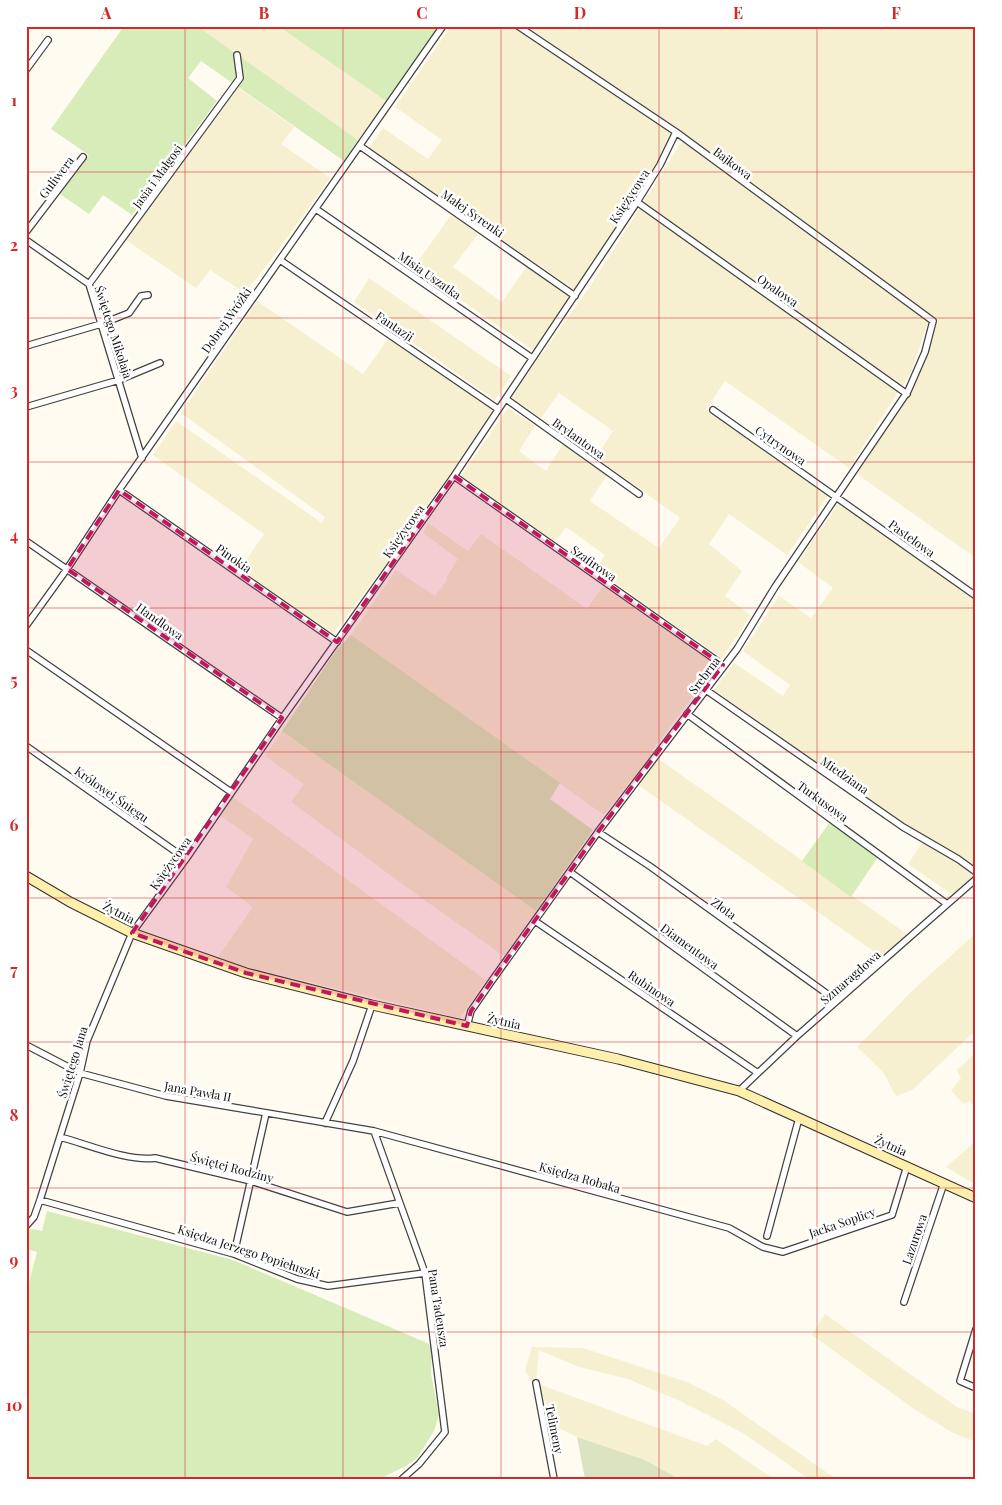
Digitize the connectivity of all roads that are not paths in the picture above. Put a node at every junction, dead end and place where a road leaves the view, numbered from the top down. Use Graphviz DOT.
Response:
graph roads {
  1 [pos="444,26"];
  2 [pos="518,26"];
  3 [pos="48,40"];
  4 [pos="237,55"];
  5 [pos="26,70"];
  6 [pos="676,132"];
  7 [pos="360,146"];
  8 [pos="83,157"];
  9 [pos="637,202"];
  10 [pos="316,209"];
  11 [pos="26,232"];
  12 [pos="26,240"];
  13 [pos="280,260"];
  14 [pos="89,284"];
  15 [pos="148,295"];
  16 [pos="575,296"];
  17 [pos="933,321"];
  18 [pos="101,324"];
  19 [pos="26,346"];
  20 [pos="532,358"];
  21 [pos="160,363"];
  22 [pos="119,380"];
  23 [pos="907,394"];
  24 [pos="506,399"];
  25 [pos="26,407"];
  26 [pos="498,409"];
  27 [pos="713,410"];
  28 [pos="142,458"];
  29 [pos="454,476"];
  30 [pos="119,490"];
  31 [pos="639,494"];
  32 [pos="836,497"];
  33 [pos="26,540"];
  34 [pos="67,569"];
  35 [pos="976,596"];
  36 [pos="26,626"];
  37 [pos="336,642"];
  38 [pos="26,650"];
  39 [pos="724,665"];
  40 [pos="706,690"];
  41 [pos="687,714"];
  42 [pos="282,718"];
  43 [pos="26,746"];
  44 [pos="231,792"];
  45 [pos="598,832"];
  46 [pos="186,859"];
  47 [pos="570,872"];
  48 [pos="976,872"];
  49 [pos="26,876"];
  50 [pos="976,879"];
  51 [pos="948,904"];
  52 [pos="535,921"];
  53 [pos="132,933"];
  54 [pos="837,1002"];
  55 [pos="372,1005"];
  56 [pos="467,1026"];
  57 [pos="798,1036"];
  58 [pos="26,1045"];
  59 [pos="80,1073"];
  60 [pos="758,1073"];
  61 [pos="739,1091"];
  62 [pos="266,1113"];
  63 [pos="799,1118"];
  64 [pos="325,1124"];
  65 [pos="374,1131"];
  66 [pos="60,1136"];
  67 [pos="907,1166"];
  68 [pos="251,1181"];
  69 [pos="944,1183"];
  70 [pos="976,1198"];
  71 [pos="40,1200"];
  72 [pos="399,1203"];
  73 [pos="26,1226"];
  74 [pos="767,1236"];
  75 [pos="777,1251"];
  76 [pos="234,1254"];
  77 [pos="425,1273"];
  78 [pos="904,1302"];
  79 [pos="976,1329"];
  80 [pos="536,1383"];
  81 [pos="976,1388"];
  82 [pos="402,1479"];
  83 [pos="554,1479"];
  1 -- 7 [label="street, Dobrej Wróżki"];
  2 -- 6 [label="street, Bajkowa"];
  3 -- 5 [label="street"];
  4 -- 14 [label="street, Jasia i Małgosi"];
  6 -- 9 [label="street, Księżycowa"];
  6 -- 17 [label="street, Bajkowa"];
  7 -- 10 [label="street, Dobrej Wróżki"];
  7 -- 16 [label="street, Małej Syrenki"];
  8 -- 11 [label="street, Guliwera"];
  9 -- 16 [label="street, Księżycowa"];
  9 -- 23 [label="street, Opalowa"];
  10 -- 13 [label="street, Dobrej Wróżki"];
  10 -- 20 [label="street, Misia Uszatka"];
  12 -- 14 [label="street, Świętego Mikołaja"];
  13 -- 26 [label="street, Fantazji"];
  13 -- 28 [label="street, Dobrej Wróżki"];
  14 -- 18 [label="street, Świętego Mikołaja"];
  15 -- 18 [label="street"];
  16 -- 20 [label="street, Księżycowa"];
  17 -- 23 [label="street, Srebrna"];
  18 -- 19 [label="street"];
  18 -- 22 [label="street, Świętego Mikołaja"];
  20 -- 24 [label="street, Księżycowa"];
  21 -- 22 [label="street"];
  22 -- 25 [label="street"];
  22 -- 28 [label="street, Świętego Mikołaja"];
  23 -- 32 [label="street, Srebrna"];
  24 -- 26 [label="street, Księżycowa"];
  24 -- 31 [label="street, Brylantowa"];
  26 -- 29 [label="street, Księżycowa"];
  27 -- 32 [label="street, Cytrynowa"];
  28 -- 30 [label="street, Dobrej Wróżki"];
  29 -- 37 [label="street, Księżycowa"];
  29 -- 39 [label="street, Szafirowa"];
  30 -- 34 [label="street, Dobrej Wróżki"];
  30 -- 37 [label="street, Pinokia"];
  32 -- 35 [label="street, Pastelowa"];
  32 -- 39 [label="street, Srebrna"];
  33 -- 34 [label="street, Handlowa"];
  34 -- 36 [label="street, Dobrej Wróżki"];
  34 -- 42 [label="street, Handlowa"];
  37 -- 42 [label="street, Księżycowa"];
  38 -- 44 [label="street"];
  39 -- 40 [label="street, Srebrna"];
  40 -- 41 [label="street, Srebrna"];
  40 -- 48 [label="street, Miedziana"];
  41 -- 45 [label="street, Srebrna"];
  41 -- 51 [label="street, Turkusowa"];
  42 -- 44 [label="street, Księżycowa"];
  43 -- 46 [label="street, Królowej Śniegu"];
  44 -- 46 [label="street, Księżycowa"];
  45 -- 47 [label="street, Srebrna"];
  45 -- 54 [label="street, Złota"];
  46 -- 53 [label="street, Księżycowa"];
  47 -- 52 [label="street, Srebrna"];
  47 -- 57 [label="street, Diamentowa"];
  49 -- 53 [label="street, Żytnia"];
  50 -- 51 [label="street, Szmaragdowa"];
  51 -- 54 [label="street, Szmaragdowa"];
  52 -- 56 [label="street, Srebrna"];
  52 -- 60 [label="street, Rubinowa"];
  53 -- 55 [label="street, Żytnia"];
  53 -- 59 [label="street, Świętego Jana"];
  54 -- 57 [label="street, Szmaragdowa"];
  55 -- 56 [label="street, Żytnia"];
  55 -- 64 [label="street"];
  56 -- 61 [label="street, Żytnia"];
  57 -- 60 [label="street, Szmaragdowa"];
  58 -- 59 [label="street, Jana Pawła II"];
  59 -- 62 [label="street, Jana Pawła II"];
  59 -- 66 [label="street, Świętego Jana"];
  60 -- 61 [label="street, Szmaragdowa"];
  61 -- 63 [label="street, Żytnia"];
  62 -- 64 [label="street, Jana Pawła II"];
  62 -- 68 [label="street"];
  63 -- 67 [label="street, Żytnia"];
  63 -- 74 [label="street"];
  64 -- 65 [label="street, Jana Pawła II"];
  65 -- 72 [label="street, Pana Tadeusza"];
  65 -- 75 [label="street, Księdza Robaka"];
  66 -- 68 [label="street, Świętej Rodziny"];
  66 -- 71 [label="street, Świętego Jana"];
  67 -- 69 [label="street, Żytnia"];
  67 -- 75 [label="street, Jacka Soplicy"];
  68 -- 72 [label="street, Świętej Rodziny"];
  68 -- 76 [label="street"];
  69 -- 70 [label="street, Żytnia"];
  69 -- 78 [label="street, Lazurowa"];
  71 -- 73 [label="street, Świętego Jana"];
  71 -- 76 [label="street, Księdza Jerzego Popiełuszki"];
  72 -- 77 [label="street, Pana Tadeusza"];
  76 -- 77 [label="street, Księdza Jerzego Popiełuszki"];
  77 -- 82 [label="street, Pana Tadeusza"];
  79 -- 81 [label="street"];
  80 -- 83 [label="street, Telimeny"];
}
